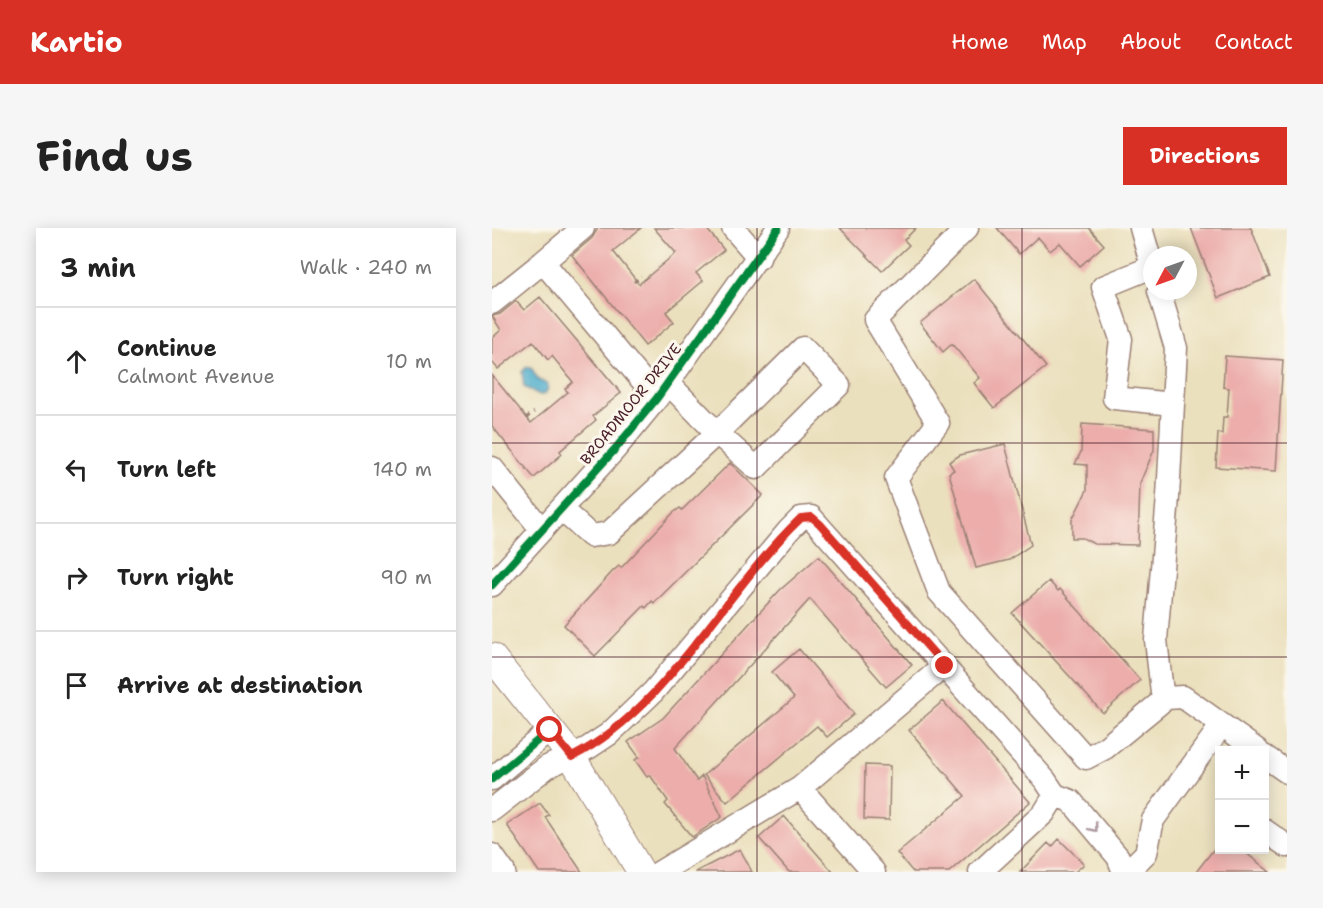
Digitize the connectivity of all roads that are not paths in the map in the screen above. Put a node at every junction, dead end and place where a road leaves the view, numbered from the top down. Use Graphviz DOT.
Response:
graph roads {
  1 [pos="583,228"];
  2 [pos="733,228"];
  3 [pos="778,228"];
  4 [pos="967,228"];
  5 [pos="1141,228"];
  6 [pos="1146,246"];
  7 [pos="759,258"];
  8 [pos="543,262"];
  9 [pos="1143,271"];
  10 [pos="1162,300"];
  11 [pos="492,303"];
  12 [pos="663,390"];
  13 [pos="1173,404"];
  14 [pos="717,433"];
  15 [pos="492,468"];
  16 [pos="561,509"];
  17 [pos="542,530"];
  18 [pos="492,585"];
  19 [pos="492,657"];
  20 [pos="945,666"];
  21 [pos="1163,701"];
  22 [pos="1221,726"];
  23 [pos="550,730"];
  24 [pos="1249,746"];
  25 [pos="572,757"];
  26 [pos="1269,760"];
  27 [pos="1287,772"];
  28 [pos="492,778"];
  29 [pos="800,788"];
  30 [pos="1055,795"];
  31 [pos="492,810"];
  32 [pos="1269,833"];
  33 [pos="1287,846"];
  34 [pos="492,855"];
  35 [pos="504,872"];
  36 [pos="641,872"];
  37 [pos="660,872"];
  38 [pos="874,872"];
  39 [pos="980,872"];
  40 [pos="1125,872"];
  1 -- 8 [label="street"];
  2 -- 7 [label="street"];
  3 -- 7 [label="street, BROADMOOR DRIVE"];
  4 -- 21 [label="street"];
  5 -- 6 [label="street"];
  7 -- 12 [label="street, BROADMOOR DRIVE"];
  8 -- 11 [label="street"];
  8 -- 12 [label="street"];
  9 -- 13 [label="street"];
  10 -- 13 [label="street"];
  12 -- 14 [label="street"];
  12 -- 16 [label="street, BROADMOOR DRIVE"];
  13 -- 21 [label="street"];
  14 -- 14 [label="street"];
  14 -- 16 [label="street"];
  15 -- 17 [label="street"];
  16 -- 17 [label="street, BROADMOOR DRIVE"];
  17 -- 18 [label="street, BROADMOOR DRIVE"];
  19 -- 23 [label="main road"];
  20 -- 25 [label="street"];
  20 -- 29 [label="street"];
  20 -- 30 [label="street"];
  21 -- 22 [label="street"];
  22 -- 24 [label="street"];
  22 -- 40 [label="street"];
  23 -- 25 [label="main road"];
  23 -- 28 [label="street"];
  25 -- 31 [label="street"];
  25 -- 36 [label="main road"];
  26 -- 27 [label="street"];
  29 -- 37 [label="street"];
  29 -- 38 [label="street"];
  30 -- 39 [label="street"];
  30 -- 40 [label="street, one-way"];
  32 -- 33 [label="street"];
  34 -- 35 [label="street"];
}
